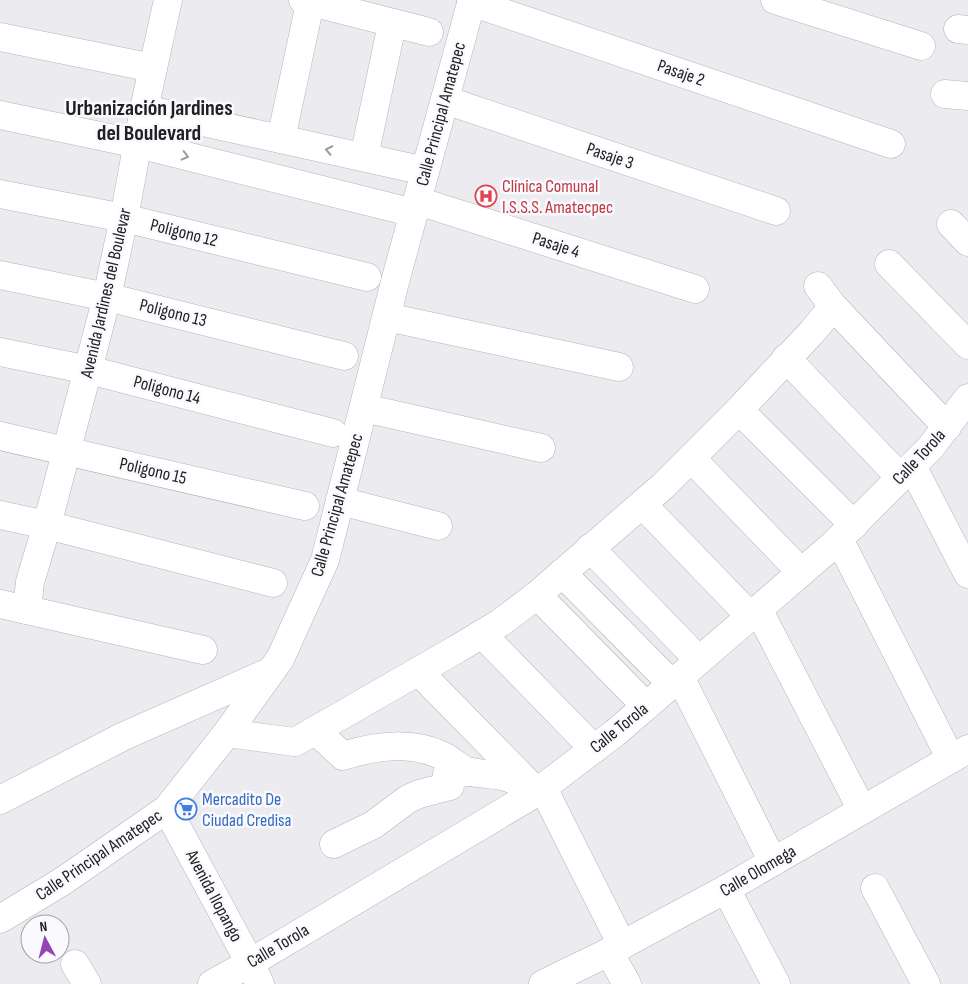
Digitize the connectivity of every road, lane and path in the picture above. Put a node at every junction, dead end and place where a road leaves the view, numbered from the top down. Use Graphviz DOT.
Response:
graph roads {
  1 [pos="168,0"];
  2 [pos="775,0"];
  3 [pos="471,1"];
  4 [pos="306,4"];
  5 [pos="429,32"];
  6 [pos="390,34"];
  7 [pos="0,37"];
  8 [pos="921,46"];
  9 [pos="153,68"];
  10 [pos="445,100"];
  11 [pos="144,109"];
  12 [pos="0,114"];
  13 [pos="281,139"];
  14 [pos="138,144"];
  15 [pos="891,144"];
  16 [pos="364,157"];
  17 [pos="425,171"];
  18 [pos="0,194"];
  19 [pos="416,207"];
  20 [pos="776,212"];
  21 [pos="124,218"];
  22 [pos="889,264"];
  23 [pos="0,275"];
  24 [pos="367,277"];
  25 [pos="695,289"];
  26 [pos="107,297"];
  27 [pos="387,317"];
  28 [pos="968,346"];
  29 [pos="0,352"];
  30 [pos="344,356"];
  31 [pos="786,358"];
  32 [pos="619,367"];
  33 [pos="89,370"];
  34 [pos="968,398"];
  35 [pos="364,408"];
  36 [pos="739,410"];
  37 [pos="947,427"];
  38 [pos="333,433"];
  39 [pos="0,436"];
  40 [pos="541,448"];
  41 [pos="67,451"];
  42 [pos="691,458"];
  43 [pos="906,471"];
  44 [pos="340,501"];
  45 [pos="642,504"];
  46 [pos="305,506"];
  47 [pos="0,515"];
  48 [pos="48,525"];
  49 [pos="438,526"];
  50 [pos="847,532"];
  51 [pos="590,548"];
  52 [pos="801,572"];
  53 [pos="562,573"];
  54 [pos="968,574"];
  55 [pos="273,583"];
  56 [pos="537,595"];
  57 [pos="0,604"];
  58 [pos="27,610"];
  59 [pos="754,613"];
  60 [pos="482,634"];
  61 [pos="203,650"];
  62 [pos="271,671"];
  63 [pos="418,671"];
  64 [pos="684,674"];
  65 [pos="646,706"];
  66 [pos="315,730"];
  67 [pos="226,733"];
  68 [pos="594,749"];
  69 [pos="959,754"];
  70 [pos="469,772"];
  71 [pos="540,790"];
  72 [pos="0,800"];
  73 [pos="167,809"];
  74 [pos="862,810"];
  75 [pos="334,844"];
  76 [pos="773,862"];
  77 [pos="875,888"];
  78 [pos="726,890"];
  79 [pos="0,919"];
  80 [pos="615,948"];
  81 [pos="255,974"];
  82 [pos="212,984"];
  83 [pos="543,984"];
  84 [pos="626,984"];
  85 [pos="776,984"];
  86 [pos="926,984"];
  1 -- 9 [label="street, Avenida Jardines del Boulevar"];
  2 -- 8 [label="street"];
  3 -- 10 [label="street, Calle Principal Amatepec"];
  3 -- 15 [label="street, Pasaje 2"];
  4 -- 5 [label="street"];
  4 -- 13 [label="street"];
  6 -- 16 [label="street"];
  7 -- 9 [label="street"];
  9 -- 11 [label="street, Avenida Jardines del Boulevar"];
  10 -- 17 [label="street, Calle Principal Amatepec"];
  10 -- 20 [label="street, Pasaje 3"];
  11 -- 13 [label="street"];
  11 -- 14 [label="street, Avenida Jardines del Boulevar"];
  12 -- 14 [label="street, Pasaje 4"];
  16 -- 13 [label="street, one-way"];
  14 -- 19 [label="street, Pasaje 4, one-way"];
  14 -- 21 [label="street, Avenida Jardines del Boulevar"];
  16 -- 17 [label="street"];
  17 -- 19 [label="street, Calle Principal Amatepec"];
  18 -- 21 [label="street, Poligono 12"];
  19 -- 25 [label="street, Pasaje 4"];
  19 -- 27 [label="street, Calle Principal Amatepec"];
  21 -- 24 [label="street, Poligono 12"];
  21 -- 26 [label="street, Avenida Jardines del Boulevar"];
  22 -- 28 [label="street"];
  23 -- 26 [label="street, Poligono 13"];
  26 -- 30 [label="street, Poligono 13"];
  26 -- 33 [label="street, Avenida Jardines del Boulevar"];
  27 -- 32 [label="street"];
  27 -- 35 [label="street, Calle Principal Amatepec"];
  29 -- 33 [label="street, Poligono 14"];
  31 -- 36 [label="street"];
  31 -- 37 [label="street"];
  31 -- 43 [label="street"];
  33 -- 38 [label="street, Poligono 14"];
  33 -- 41 [label="street, Avenida Jardines del Boulevar"];
  34 -- 37 [label="street, Calle Torola"];
  35 -- 40 [label="street"];
  35 -- 44 [label="street, Calle Principal Amatepec"];
  36 -- 42 [label="street"];
  36 -- 50 [label="street"];
  37 -- 43 [label="street, Calle Torola"];
  39 -- 41 [label="street, Poligono 15"];
  41 -- 46 [label="street, Poligono 15"];
  41 -- 48 [label="street, Avenida Jardines del Boulevar"];
  42 -- 45 [label="street"];
  42 -- 52 [label="street"];
  43 -- 50 [label="street, Calle Torola"];
  43 -- 54 [label="street"];
  44 -- 49 [label="street"];
  44 -- 62 [label="street, Calle Principal Amatepec"];
  45 -- 51 [label="street"];
  45 -- 59 [label="street"];
  47 -- 48 [label="street"];
  48 -- 55 [label="street"];
  48 -- 58 [label="street, Avenida Jardines del Boulevar"];
  50 -- 52 [label="street, Calle Torola"];
  50 -- 69 [label="street"];
  51 -- 53 [label="street"];
  51 -- 64 [label="street"];
  52 -- 59 [label="street, Calle Torola"];
  53 -- 56 [label="street"];
  53 -- 64 [label="street"];
  56 -- 60 [label="street"];
  56 -- 65 [label="street"];
  57 -- 58 [label="street"];
  58 -- 61 [label="street"];
  59 -- 64 [label="street, Calle Torola"];
  59 -- 74 [label="street"];
  60 -- 63 [label="street"];
  60 -- 68 [label="street"];
  62 -- 67 [label="street, Calle Principal Amatepec"];
  62 -- 72 [label="street"];
  63 -- 66 [label="street"];
  63 -- 71 [label="street"];
  64 -- 65 [label="street, Calle Torola"];
  64 -- 76 [label="street"];
  65 -- 68 [label="street, Calle Torola"];
  66 -- 67 [label="street"];
  66 -- 70 [label="street"];
  67 -- 73 [label="street, Calle Principal Amatepec"];
  68 -- 71 [label="street, Calle Torola"];
  69 -- 74 [label="street, Calle Olomega"];
  70 -- 71 [label="street"];
  70 -- 75 [label="street"];
  71 -- 80 [label="street"];
  71 -- 81 [label="street, Calle Torola"];
  73 -- 79 [label="street, Calle Principal Amatepec"];
  73 -- 81 [label="street, Avenida Ilopango"];
  74 -- 76 [label="street, Calle Olomega"];
  76 -- 78 [label="street, Calle Olomega"];
  77 -- 86 [label="street"];
  78 -- 80 [label="street, Calle Olomega"];
  78 -- 85 [label="street"];
  80 -- 83 [label="street, Calle Olomega"];
  80 -- 84 [label="street"];
  81 -- 82 [label="street, Calle Torola"];
}
